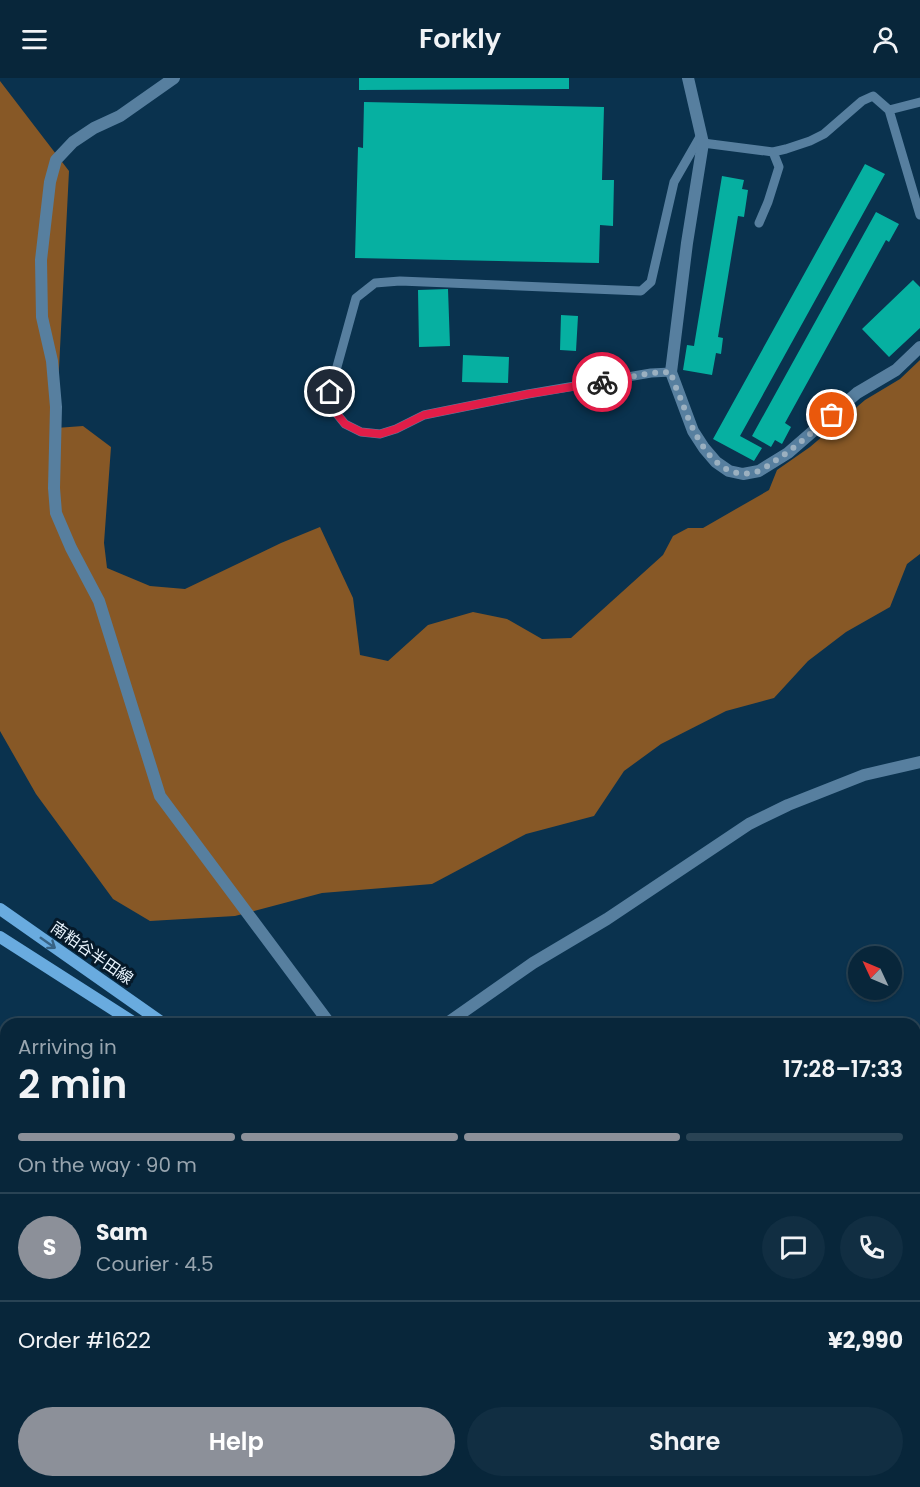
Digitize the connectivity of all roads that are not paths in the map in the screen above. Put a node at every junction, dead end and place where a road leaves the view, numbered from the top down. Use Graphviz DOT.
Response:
graph roads {
  1 [pos="174,78"];
  2 [pos="688,78"];
  3 [pos="920,102"];
  4 [pos="889,110"];
  5 [pos="702,139"];
  6 [pos="773,152"];
  7 [pos="920,215"];
  8 [pos="759,223"];
  9 [pos="920,347"];
  10 [pos="671,372"];
  11 [pos="920,762"];
  12 [pos="0,909"];
  13 [pos="0,937"];
  14 [pos="127,1018"];
  15 [pos="155,1018"];
  16 [pos="326,1018"];
  17 [pos="455,1018"];
  1 -- 16 [label="street"];
  2 -- 5 [label="street"];
  3 -- 4 [label="lane"];
  4 -- 6 [label="lane"];
  4 -- 7 [label="lane"];
  5 -- 6 [label="lane"];
  5 -- 10 [label="street"];
  5 -- 10 [label="lane"];
  6 -- 8 [label="lane"];
  9 -- 10 [label="street"];
  11 -- 17 [label="street"];
  12 -- 15 [label="main road, 南粕谷半田線, one-way"];
  13 -- 14 [label="main road"];
}
